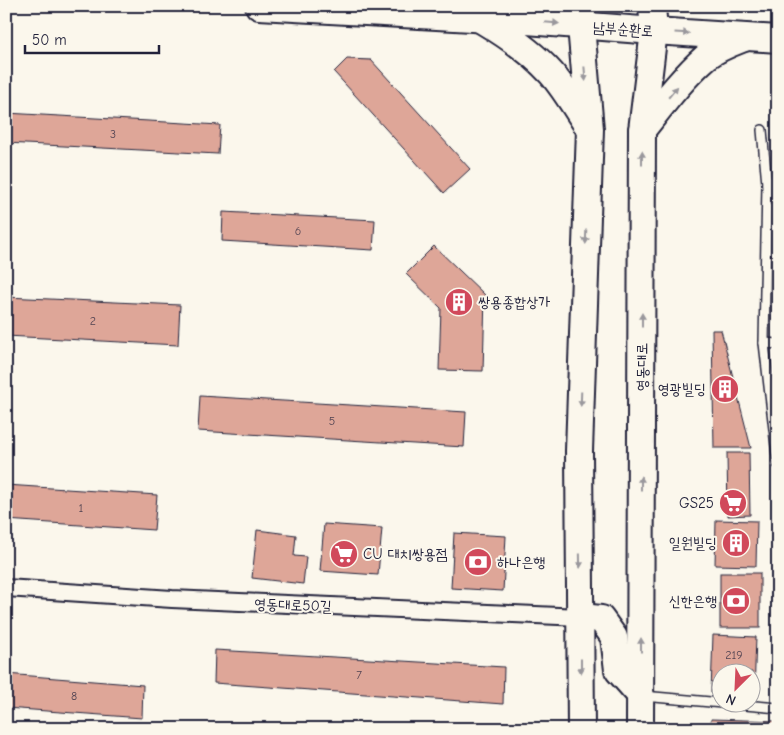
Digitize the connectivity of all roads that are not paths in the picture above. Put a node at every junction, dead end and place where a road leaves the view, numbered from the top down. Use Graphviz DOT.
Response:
graph roads {
  1 [pos="258,6"];
  2 [pos="582,16"];
  3 [pos="480,19"];
  4 [pos="653,19"];
  5 [pos="746,37"];
  6 [pos="778,39"];
  7 [pos="590,129"];
  8 [pos="642,130"];
  9 [pos="762,130"];
  10 [pos="778,180"];
  11 [pos="767,184"];
  12 [pos="764,343"];
  13 [pos="778,344"];
  14 [pos="778,464"];
  15 [pos="6,588"];
  16 [pos="581,617"];
  17 [pos="641,696"];
  18 [pos="778,708"];
  19 [pos="581,729"];
  20 [pos="640,729"];
  1 -- 3 [label="main road, 남부순환로"];
  3 -- 2 [label="main road, 남부순환로, one-way"];
  2 -- 4 [label="main road, 남부순환로"];
  2 -- 7 [label="main road, one-way"];
  3 -- 7 [label="main road"];
  4 -- 5 [label="main road, 남부순환로, one-way"];
  4 -- 8 [label="main road, 영동대로"];
  5 -- 6 [label="main road, 남부순환로"];
  8 -- 5 [label="main road, one-way"];
  7 -- 16 [label="main road, one-way"];
  17 -- 8 [label="main road, 영동대로, one-way"];
  9 -- 11 [label="lane"];
  10 -- 11 [label="lane"];
  11 -- 12 [label="lane"];
  12 -- 13 [label="lane"];
  12 -- 14 [label="lane"];
  15 -- 16 [label="street, 영동대로50길"];
  16 -- 17 [label="main road"];
  16 -- 19 [label="main road, one-way"];
  17 -- 18 [label="lane"];
  17 -- 20 [label="main road, 영동대로"];
}
